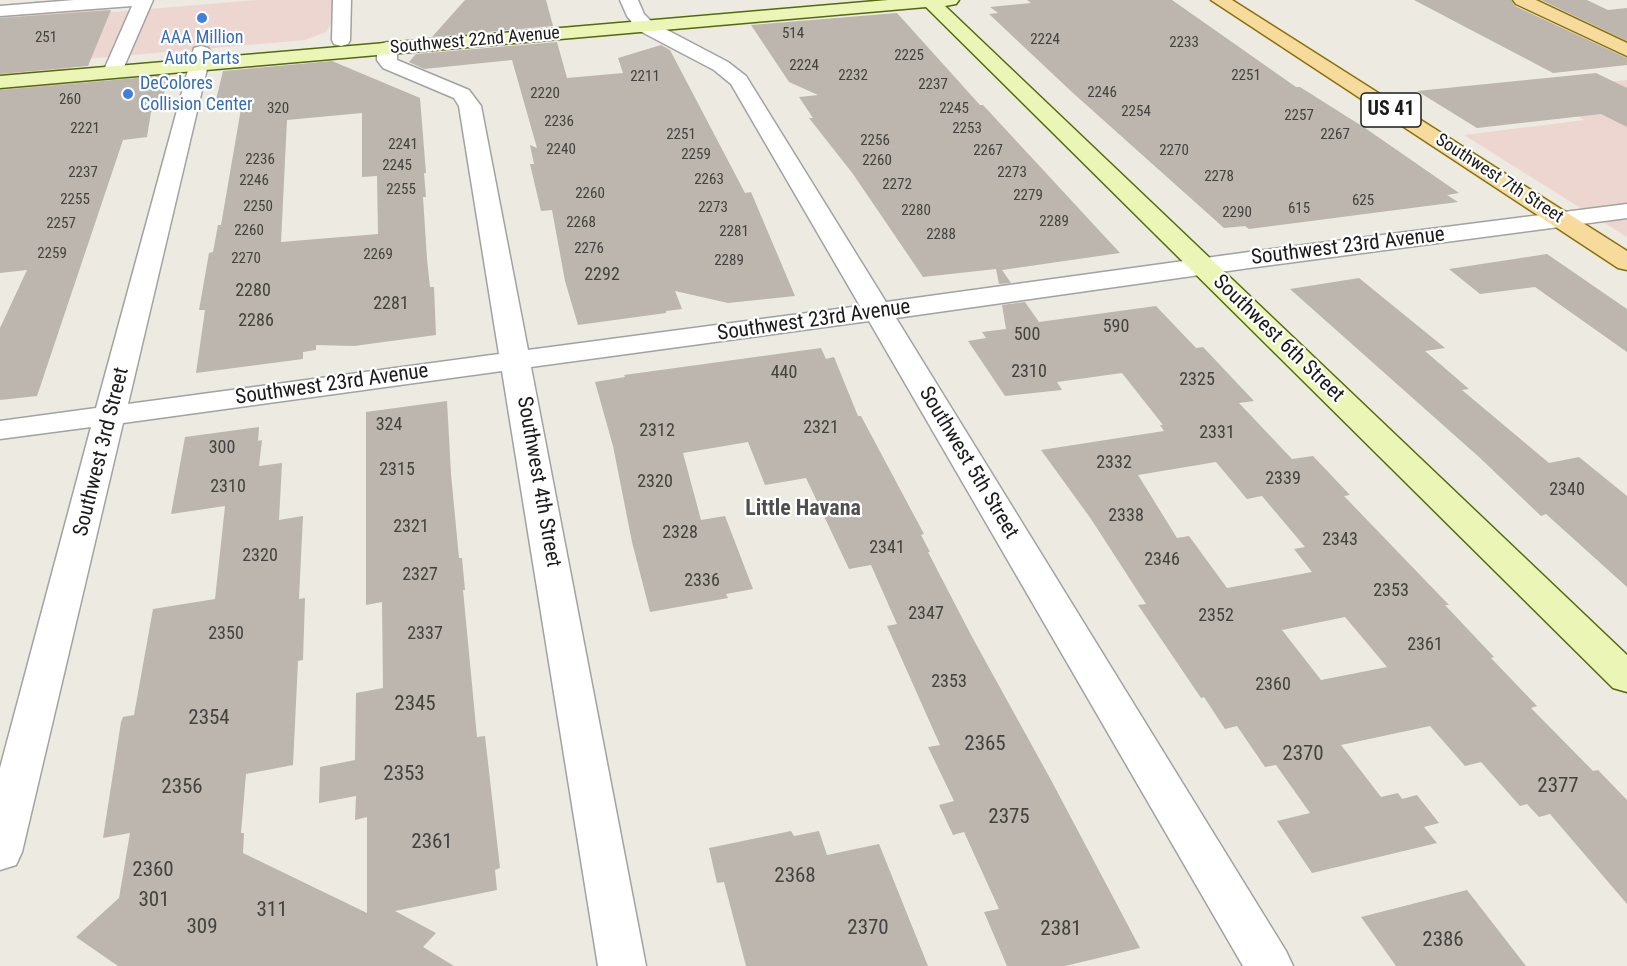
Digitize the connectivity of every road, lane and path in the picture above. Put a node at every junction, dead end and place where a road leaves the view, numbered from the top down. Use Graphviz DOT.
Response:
graph roads {
  1 [pos="144,0"];
  2 [pos="342,0"];
  3 [pos="820,0"];
  4 [pos="1220,0"];
  5 [pos="1522,0"];
  6 [pos="937,1"];
  7 [pos="0,11"];
  8 [pos="637,14"];
  9 [pos="341,40"];
  10 [pos="387,48"];
  11 [pos="1627,50"];
  12 [pos="200,59"];
  13 [pos="116,66"];
  14 [pos="0,70"];
  15 [pos="0,82"];
  16 [pos="1627,211"];
  17 [pos="1562,220"];
  18 [pos="1627,261"];
  19 [pos="1204,267"];
  20 [pos="878,312"];
  21 [pos="516,360"];
  22 [pos="111,415"];
  23 [pos="0,430"];
  24 [pos="1627,678"];
  25 [pos="0,852"];
  26 [pos="622,966"];
  27 [pos="1269,966"];
  1 -- 7 [label="street"];
  1 -- 13 [label="street"];
  2 -- 9 [label="street"];
  3 -- 8 [label="main road, Southwest 22nd Avenue"];
  4 -- 17 [label="main road, Southwest 7th Street / US 41"];
  5 -- 11 [label="main road"];
  6 -- 8 [label="main road, Southwest 22nd Avenue"];
  6 -- 19 [label="main road, Southwest 6th Street"];
  8 -- 9 [label="main road, Southwest 22nd Avenue"];
  8 -- 10 [label="main road, Southwest 22nd Avenue"];
  8 -- 20 [label="street, Southwest 5th Street"];
  9 -- 12 [label="main road, Southwest 22nd Avenue"];
  10 -- 12 [label="main road, Southwest 22nd Avenue"];
  10 -- 21 [label="street, Southwest 4th Street"];
  12 -- 13 [label="main road, Southwest 22nd Avenue"];
  12 -- 22 [label="street, Southwest 3rd Street"];
  13 -- 14 [label="main road, Southwest 22nd Avenue"];
  13 -- 15 [label="main road, Southwest 22nd Avenue"];
  16 -- 17 [label="street, Southwest 23rd Avenue"];
  17 -- 18 [label="main road, Southwest 7th Street / US 41"];
  17 -- 19 [label="street, Southwest 23rd Avenue"];
  19 -- 20 [label="street, Southwest 23rd Avenue"];
  19 -- 24 [label="main road, Southwest 6th Street"];
  20 -- 21 [label="street, Southwest 23rd Avenue"];
  20 -- 27 [label="street, Southwest 5th Street"];
  21 -- 22 [label="street, Southwest 23rd Avenue"];
  21 -- 26 [label="street, Southwest 4th Street"];
  22 -- 23 [label="street, Southwest 23rd Avenue"];
  22 -- 25 [label="street, Southwest 3rd Street"];
}
